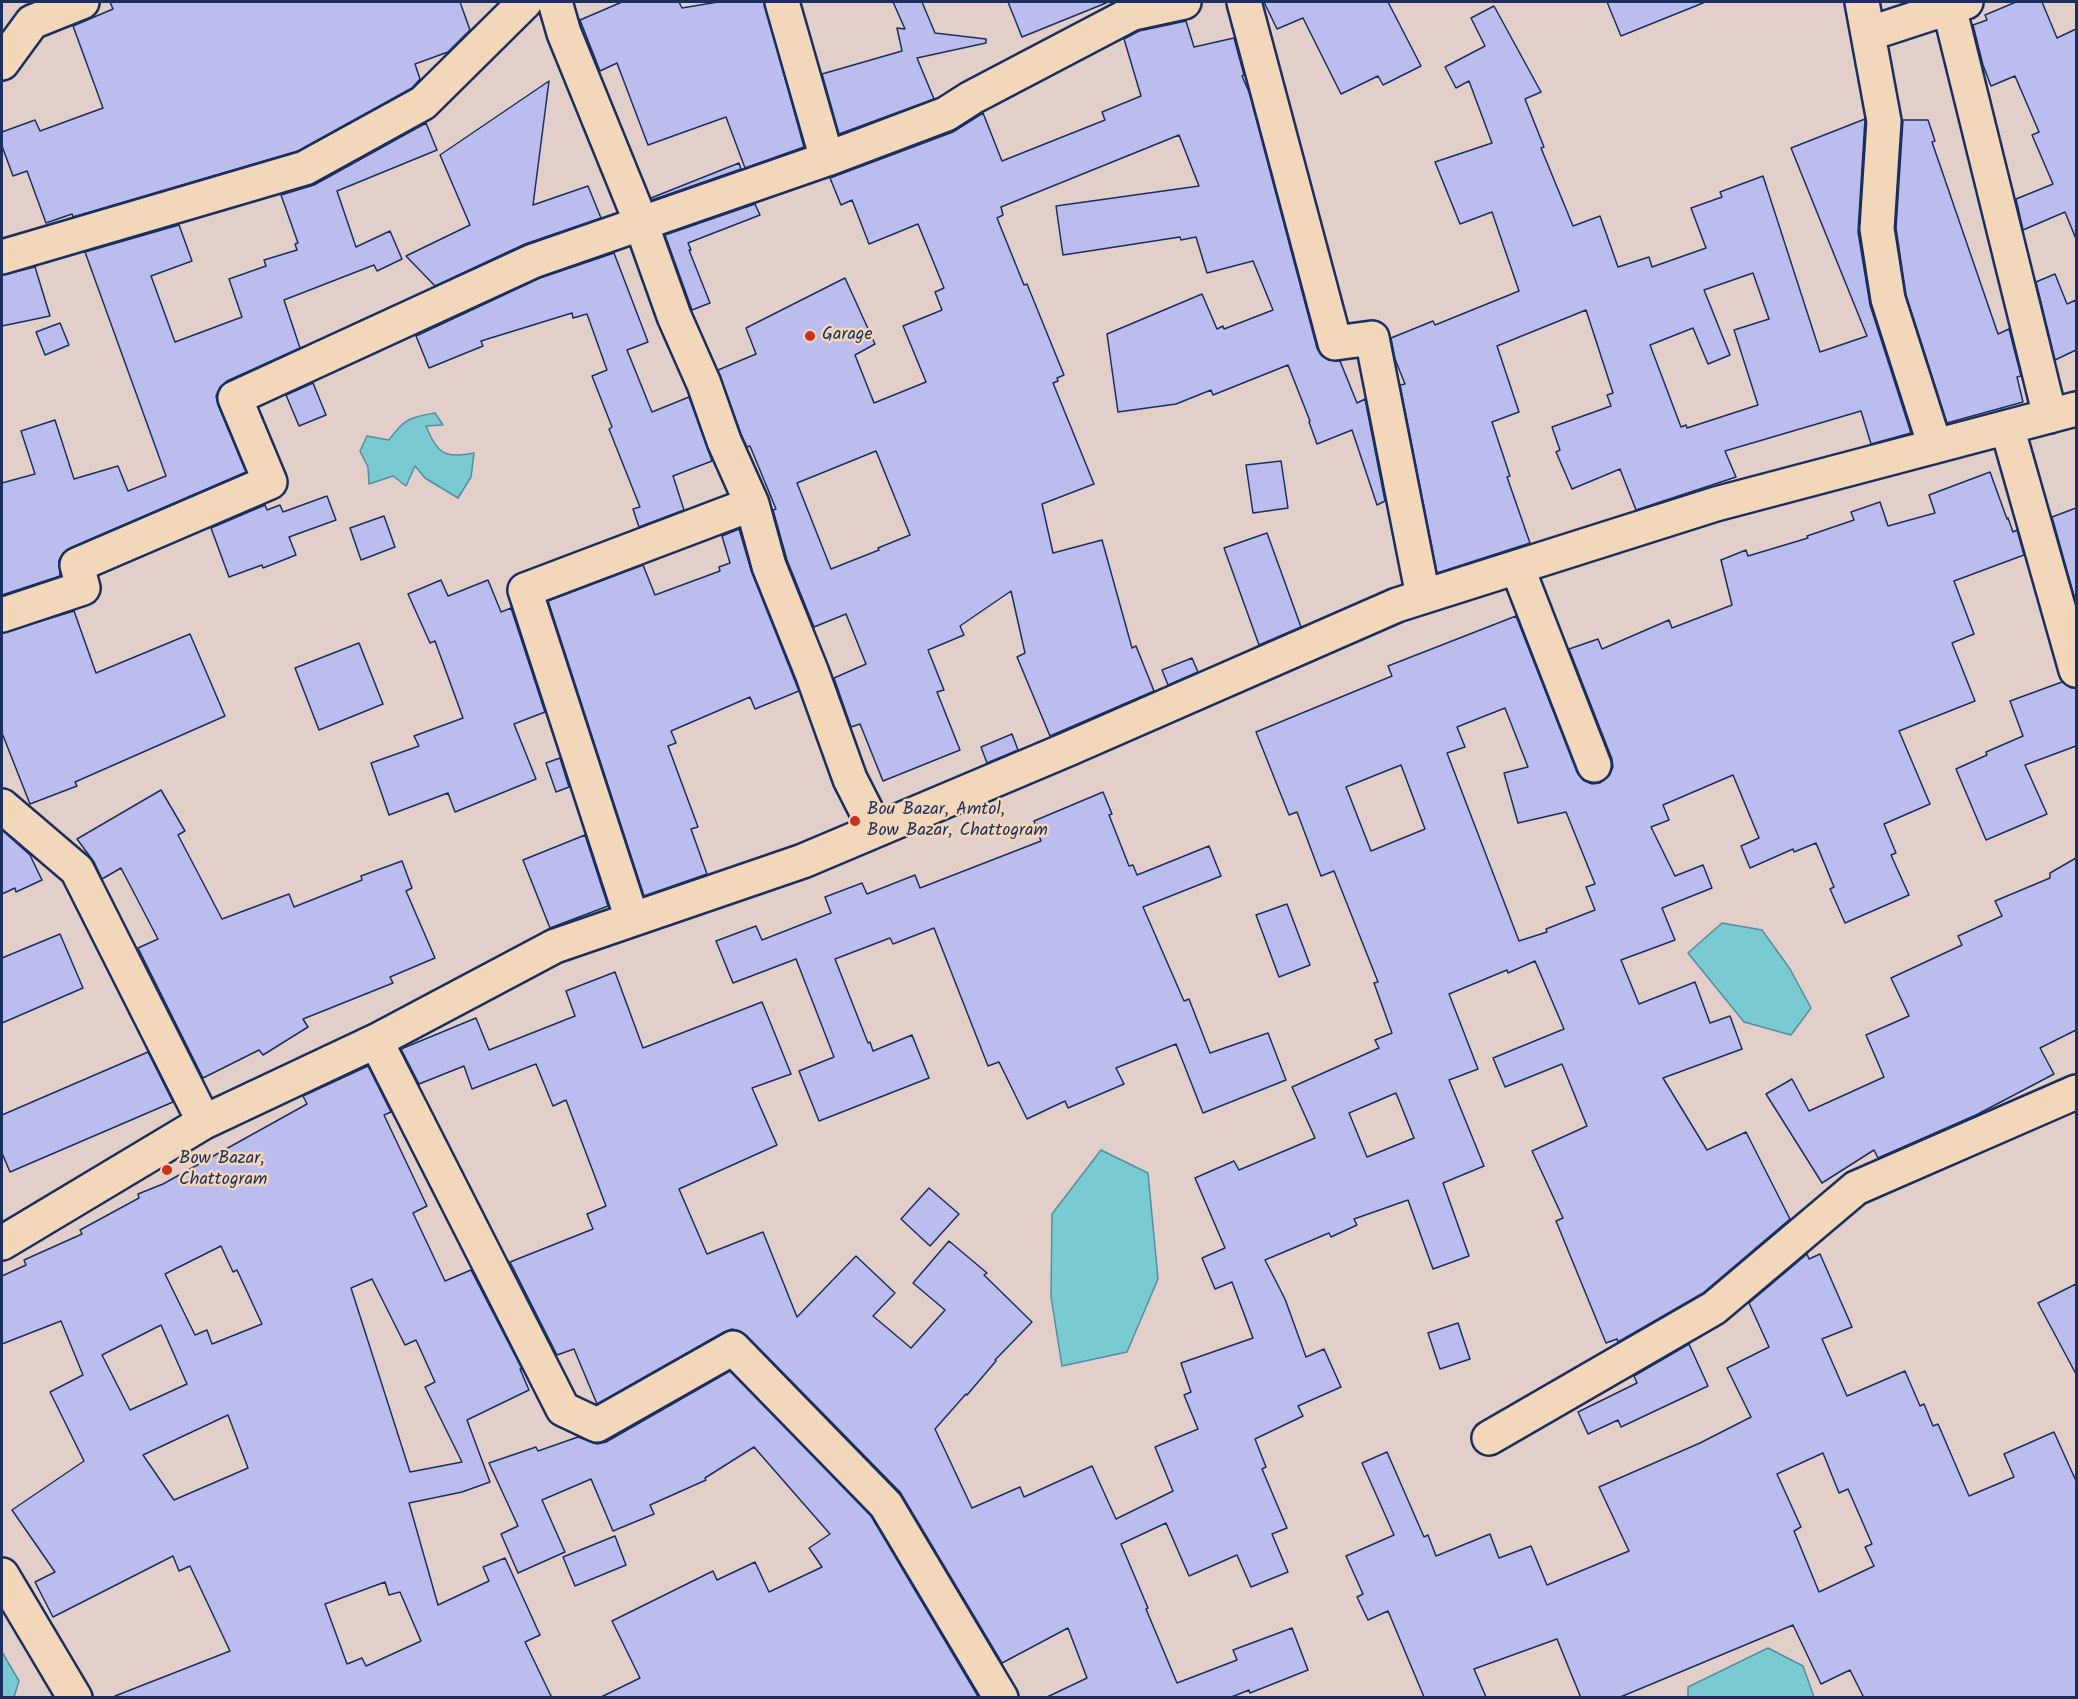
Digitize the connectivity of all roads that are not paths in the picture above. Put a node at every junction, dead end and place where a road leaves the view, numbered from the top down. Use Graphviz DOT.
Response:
graph roads {
  1 [pos="81,2"];
  2 [pos="525,2"];
  3 [pos="555,2"];
  4 [pos="782,2"];
  5 [pos="1244,2"];
  6 [pos="1862,2"];
  7 [pos="1168,3"];
  8 [pos="1958,4"];
  9 [pos="28,12"];
  10 [pos="1868,34"];
  11 [pos="2,63"];
  12 [pos="827,159"];
  13 [pos="642,225"];
  14 [pos="2,257"];
  15 [pos="2063,412"];
  16 [pos="2007,427"];
  17 [pos="1935,446"];
  18 [pos="752,504"];
  19 [pos="1517,567"];
  20 [pos="1423,596"];
  21 [pos="2,615"];
  22 [pos="2076,670"];
  23 [pos="1594,765"];
  24 [pos="2,806"];
  25 [pos="876,830"];
  26 [pos="632,919"];
  27 [pos="376,1041"];
  28 [pos="2076,1092"];
  29 [pos="204,1122"];
  30 [pos="2,1243"];
  31 [pos="1489,1438"];
  32 [pos="2,1575"];
  33 [pos="75,1698"];
  34 [pos="1001,1698"];
  1 -- 9 [label="street"];
  2 -- 14 [label="street"];
  3 -- 13 [label="street"];
  4 -- 12 [label="street"];
  5 -- 20 [label="street"];
  6 -- 10 [label="street"];
  7 -- 12 [label="street"];
  8 -- 10 [label="street"];
  8 -- 15 [label="street"];
  9 -- 11 [label="street"];
  10 -- 17 [label="street"];
  12 -- 13 [label="street"];
  13 -- 18 [label="street"];
  13 -- 21 [label="street"];
  15 -- 16 [label="street"];
  16 -- 17 [label="street"];
  16 -- 22 [label="street"];
  17 -- 19 [label="street"];
  18 -- 25 [label="street"];
  18 -- 26 [label="street"];
  19 -- 20 [label="street"];
  19 -- 23 [label="street"];
  20 -- 25 [label="street"];
  24 -- 29 [label="street"];
  25 -- 26 [label="street"];
  26 -- 27 [label="street"];
  27 -- 29 [label="street"];
  27 -- 34 [label="street"];
  28 -- 31 [label="street"];
  29 -- 30 [label="street"];
  32 -- 33 [label="street"];
}
